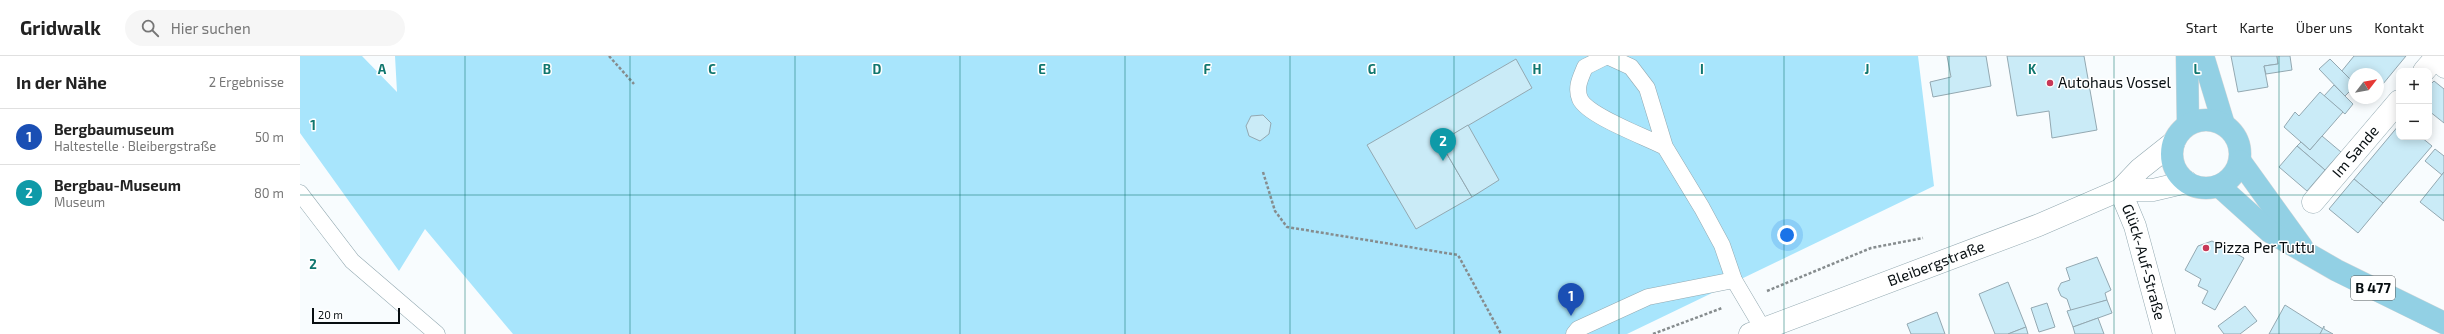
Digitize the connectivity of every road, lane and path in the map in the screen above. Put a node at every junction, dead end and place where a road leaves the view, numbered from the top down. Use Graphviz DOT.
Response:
graph roads {
  1 [pos="609,56"];
  2 [pos="2187,56"];
  3 [pos="2204,56"];
  4 [pos="634,84"];
  5 [pos="2396,104"];
  6 [pos="2188,124"];
  7 [pos="2224,125"];
  8 [pos="2174,142"];
  9 [pos="1665,146"];
  10 [pos="2240,161"];
  11 [pos="1263,172"];
  12 [pos="2186,182"];
  13 [pos="2219,186"];
  14 [pos="2120,190"];
  15 [pos="300,193"];
  16 [pos="2313,202"];
  17 [pos="1925,238"];
  18 [pos="2304,250"];
  19 [pos="1734,280"];
  20 [pos="1746,299"];
  21 [pos="2444,323"];
  22 [pos="1759,332"];
  23 [pos="437,334"];
  24 [pos="1501,334"];
  25 [pos="1574,334"];
  26 [pos="1653,334"];
  27 [pos="2164,334"];
  1 -- 4 [label="path"];
  2 -- 6 [label="main road"];
  3 -- 7 [label="main road"];
  5 -- 16 [label="street, Im Sande"];
  6 -- 7 [label="main road"];
  6 -- 8 [label="main road"];
  7 -- 10 [label="main road"];
  8 -- 12 [label="main road"];
  8 -- 14 [label="street, Bleibergstraße"];
  9 -- 9 [label="lane"];
  9 -- 19 [label="lane"];
  10 -- 13 [label="main road"];
  10 -- 18 [label="main road, B 477"];
  11 -- 24 [label="path"];
  12 -- 13 [label="main road"];
  12 -- 14 [label="street, Bleibergstraße"];
  13 -- 18 [label="main road, B 477"];
  14 -- 22 [label="street, Bleibergstraße"];
  14 -- 27 [label="street, Glück-Auf-Straße"];
  15 -- 23 [label="lane"];
  17 -- 20 [label="path"];
  18 -- 21 [label="main road, B 477"];
  19 -- 20 [label="lane"];
  19 -- 25 [label="lane"];
  20 -- 22 [label="lane"];
  20 -- 26 [label="path"];
}
